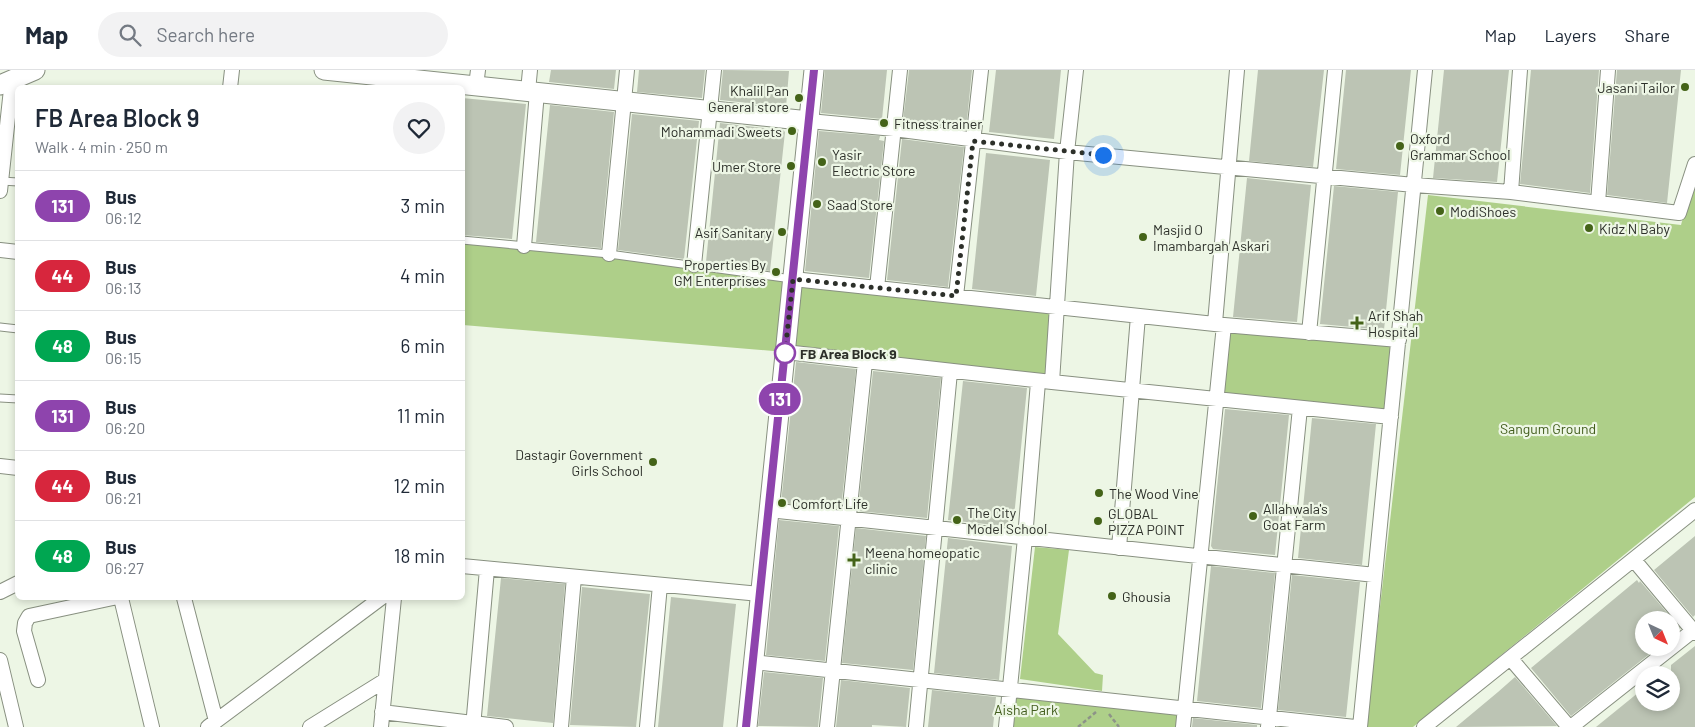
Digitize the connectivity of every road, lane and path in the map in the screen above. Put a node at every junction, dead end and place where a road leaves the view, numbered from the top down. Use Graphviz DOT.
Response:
graph roads {
  1 [pos="35,70"];
  2 [pos="232,70"];
  3 [pos="324,70"];
  4 [pos="530,70"];
  5 [pos="627,70"];
  6 [pos="714,70"];
  7 [pos="814,70"];
  8 [pos="900,70"];
  9 [pos="981,70"];
  10 [pos="1076,70"];
  11 [pos="1237,70"];
  12 [pos="1335,70"];
  13 [pos="1425,70"];
  14 [pos="1520,70"];
  15 [pos="1608,70"];
  16 [pos="372,72"];
  17 [pos="424,76"];
  18 [pos="477,78"];
  19 [pos="6,82"];
  20 [pos="230,85"];
  21 [pos="442,85"];
  22 [pos="532,91"];
  23 [pos="624,101"];
  24 [pos="13,109"];
  25 [pos="710,110"];
  26 [pos="809,121"];
  27 [pos="894,129"];
  28 [pos="973,141"];
  29 [pos="1067,152"];
  30 [pos="1695,164"];
  31 [pos="1230,167"];
  32 [pos="1324,176"];
  33 [pos="15,183"];
  34 [pos="1414,185"];
  35 [pos="1,186"];
  36 [pos="1511,192"];
  37 [pos="1598,203"];
  38 [pos="465,240"];
  39 [pos="524,246"];
  40 [pos="0,250"];
  41 [pos="15,252"];
  42 [pos="609,254"];
  43 [pos="694,265"];
  44 [pos="793,279"];
  45 [pos="877,288"];
  46 [pos="956,296"];
  47 [pos="1058,308"];
  48 [pos="1138,316"];
  49 [pos="1219,324"];
  50 [pos="0,327"];
  51 [pos="15,329"];
  52 [pos="1309,333"];
  53 [pos="1399,340"];
  54 [pos="785,352"];
  55 [pos="865,362"];
  56 [pos="950,372"];
  57 [pos="1038,382"];
  58 [pos="1052,382"];
  59 [pos="1132,391"];
  60 [pos="0,398"];
  61 [pos="15,399"];
  62 [pos="1216,400"];
  63 [pos="1300,408"];
  64 [pos="1391,417"];
  65 [pos="0,466"];
  66 [pos="15,468"];
  67 [pos="769,510"];
  68 [pos="1695,510"];
  69 [pos="849,519"];
  70 [pos="935,528"];
  71 [pos="1025,538"];
  72 [pos="1119,548"];
  73 [pos="1200,556"];
  74 [pos="1634,560"];
  75 [pos="465,566"];
  76 [pos="1284,566"];
  77 [pos="488,568"];
  78 [pos="1375,575"];
  79 [pos="574,577"];
  80 [pos="15,584"];
  81 [pos="660,585"];
  82 [pos="0,592"];
  83 [pos="760,594"];
  84 [pos="104,600"];
  85 [pos="120,600"];
  86 [pos="184,600"];
  87 [pos="378,600"];
  88 [pos="394,600"];
  89 [pos="1694,631"];
  90 [pos="1510,659"];
  91 [pos="753,662"];
  92 [pos="1,666"];
  93 [pos="833,671"];
  94 [pos="38,680"];
  95 [pos="920,680"];
  96 [pos="384,681"];
  97 [pos="1010,689"];
  98 [pos="1103,707"];
  99 [pos="1185,708"];
  100 [pos="382,712"];
  101 [pos="1108,714"];
  102 [pos="322,722"];
  103 [pos="1269,722"];
  104 [pos="212,724"];
  105 [pos="474,725"];
  106 [pos="16,727"];
  107 [pos="152,727"];
  108 [pos="310,727"];
  109 [pos="380,727"];
  110 [pos="506,727"];
  111 [pos="561,727"];
  112 [pos="647,727"];
  113 [pos="746,727"];
  114 [pos="828,727"];
  115 [pos="916,727"];
  116 [pos="1006,727"];
  117 [pos="1078,727"];
  118 [pos="1119,727"];
  119 [pos="1183,727"];
  120 [pos="1355,727"];
  121 [pos="1360,727"];
  122 [pos="1424,727"];
  123 [pos="1570,727"];
  1 -- 19 [label="street"];
  2 -- 20 [label="street"];
  3 -- 16 [label="street"];
  4 -- 22 [label="street"];
  5 -- 23 [label="street"];
  6 -- 25 [label="street"];
  7 -- 26 [label="street"];
  8 -- 27 [label="street"];
  9 -- 28 [label="street"];
  10 -- 29 [label="street"];
  11 -- 31 [label="street"];
  12 -- 32 [label="street"];
  13 -- 34 [label="street"];
  14 -- 36 [label="street"];
  15 -- 37 [label="street"];
  16 -- 17 [label="street"];
  17 -- 21 [label="street"];
  18 -- 21 [label="street"];
  18 -- 22 [label="street"];
  19 -- 24 [label="street"];
  22 -- 23 [label="street"];
  22 -- 39 [label="street"];
  23 -- 25 [label="street"];
  23 -- 42 [label="street"];
  24 -- 35 [label="street"];
  25 -- 26 [label="street"];
  25 -- 43 [label="street"];
  26 -- 27 [label="street"];
  26 -- 44 [label="street"];
  27 -- 28 [label="street"];
  27 -- 45 [label="street"];
  28 -- 29 [label="street"];
  28 -- 46 [label="street"];
  29 -- 31 [label="street"];
  29 -- 47 [label="street"];
  30 -- 37 [label="street"];
  31 -- 32 [label="street"];
  31 -- 49 [label="street"];
  32 -- 34 [label="street"];
  32 -- 52 [label="street"];
  33 -- 35 [label="lane"];
  34 -- 36 [label="street"];
  34 -- 53 [label="street"];
  36 -- 37 [label="street"];
  38 -- 39 [label="lane"];
  39 -- 42 [label="lane"];
  40 -- 41 [label="street"];
  42 -- 43 [label="lane"];
  43 -- 44 [label="lane"];
  44 -- 45 [label="street"];
  44 -- 54 [label="street"];
  45 -- 46 [label="street"];
  46 -- 47 [label="street"];
  47 -- 48 [label="street"];
  47 -- 58 [label="street"];
  48 -- 49 [label="street"];
  48 -- 59 [label="street"];
  49 -- 52 [label="street"];
  49 -- 62 [label="street"];
  50 -- 51 [label="lane"];
  52 -- 53 [label="street"];
  53 -- 64 [label="street"];
  54 -- 55 [label="street"];
  54 -- 67 [label="street"];
  55 -- 56 [label="street"];
  55 -- 69 [label="street"];
  56 -- 57 [label="street"];
  56 -- 70 [label="street"];
  57 -- 58 [label="street"];
  57 -- 71 [label="street"];
  58 -- 59 [label="street"];
  59 -- 62 [label="street"];
  59 -- 72 [label="street"];
  60 -- 61 [label="lane"];
  62 -- 63 [label="street"];
  62 -- 73 [label="street"];
  63 -- 64 [label="street"];
  63 -- 76 [label="street"];
  64 -- 78 [label="street"];
  65 -- 66 [label="street"];
  67 -- 69 [label="street"];
  67 -- 83 [label="street"];
  68 -- 74 [label="street"];
  69 -- 70 [label="street"];
  69 -- 93 [label="street"];
  70 -- 71 [label="street"];
  70 -- 95 [label="street"];
  71 -- 72 [label="street"];
  71 -- 97 [label="street"];
  72 -- 73 [label="street"];
  73 -- 76 [label="street"];
  73 -- 99 [label="street"];
  74 -- 89 [label="street"];
  74 -- 90 [label="street"];
  75 -- 77 [label="street"];
  76 -- 78 [label="street"];
  76 -- 103 [label="street"];
  77 -- 79 [label="street"];
  77 -- 105 [label="street"];
  78 -- 121 [label="street"];
  79 -- 81 [label="street"];
  79 -- 111 [label="street"];
  80 -- 82 [label="street"];
  81 -- 83 [label="street"];
  81 -- 112 [label="street"];
  83 -- 91 [label="street"];
  84 -- 94 [label="street"];
  85 -- 107 [label="street"];
  86 -- 104 [label="street"];
  87 -- 104 [label="street"];
  88 -- 96 [label="street"];
  89 -- 123 [label="street"];
  90 -- 122 [label="street"];
  90 -- 123 [label="street"];
  91 -- 93 [label="street"];
  91 -- 113 [label="street"];
  92 -- 106 [label="street"];
  93 -- 95 [label="street"];
  93 -- 114 [label="street"];
  95 -- 97 [label="street"];
  95 -- 115 [label="street"];
  96 -- 100 [label="street"];
  96 -- 102 [label="street"];
  97 -- 99 [label="street"];
  97 -- 116 [label="street"];
  98 -- 117 [label="path"];
  99 -- 103 [label="street"];
  99 -- 119 [label="street"];
  100 -- 105 [label="street"];
  100 -- 109 [label="street"];
  101 -- 118 [label="path"];
  102 -- 108 [label="street"];
  103 -- 120 [label="street"];
  105 -- 110 [label="street"];
}
